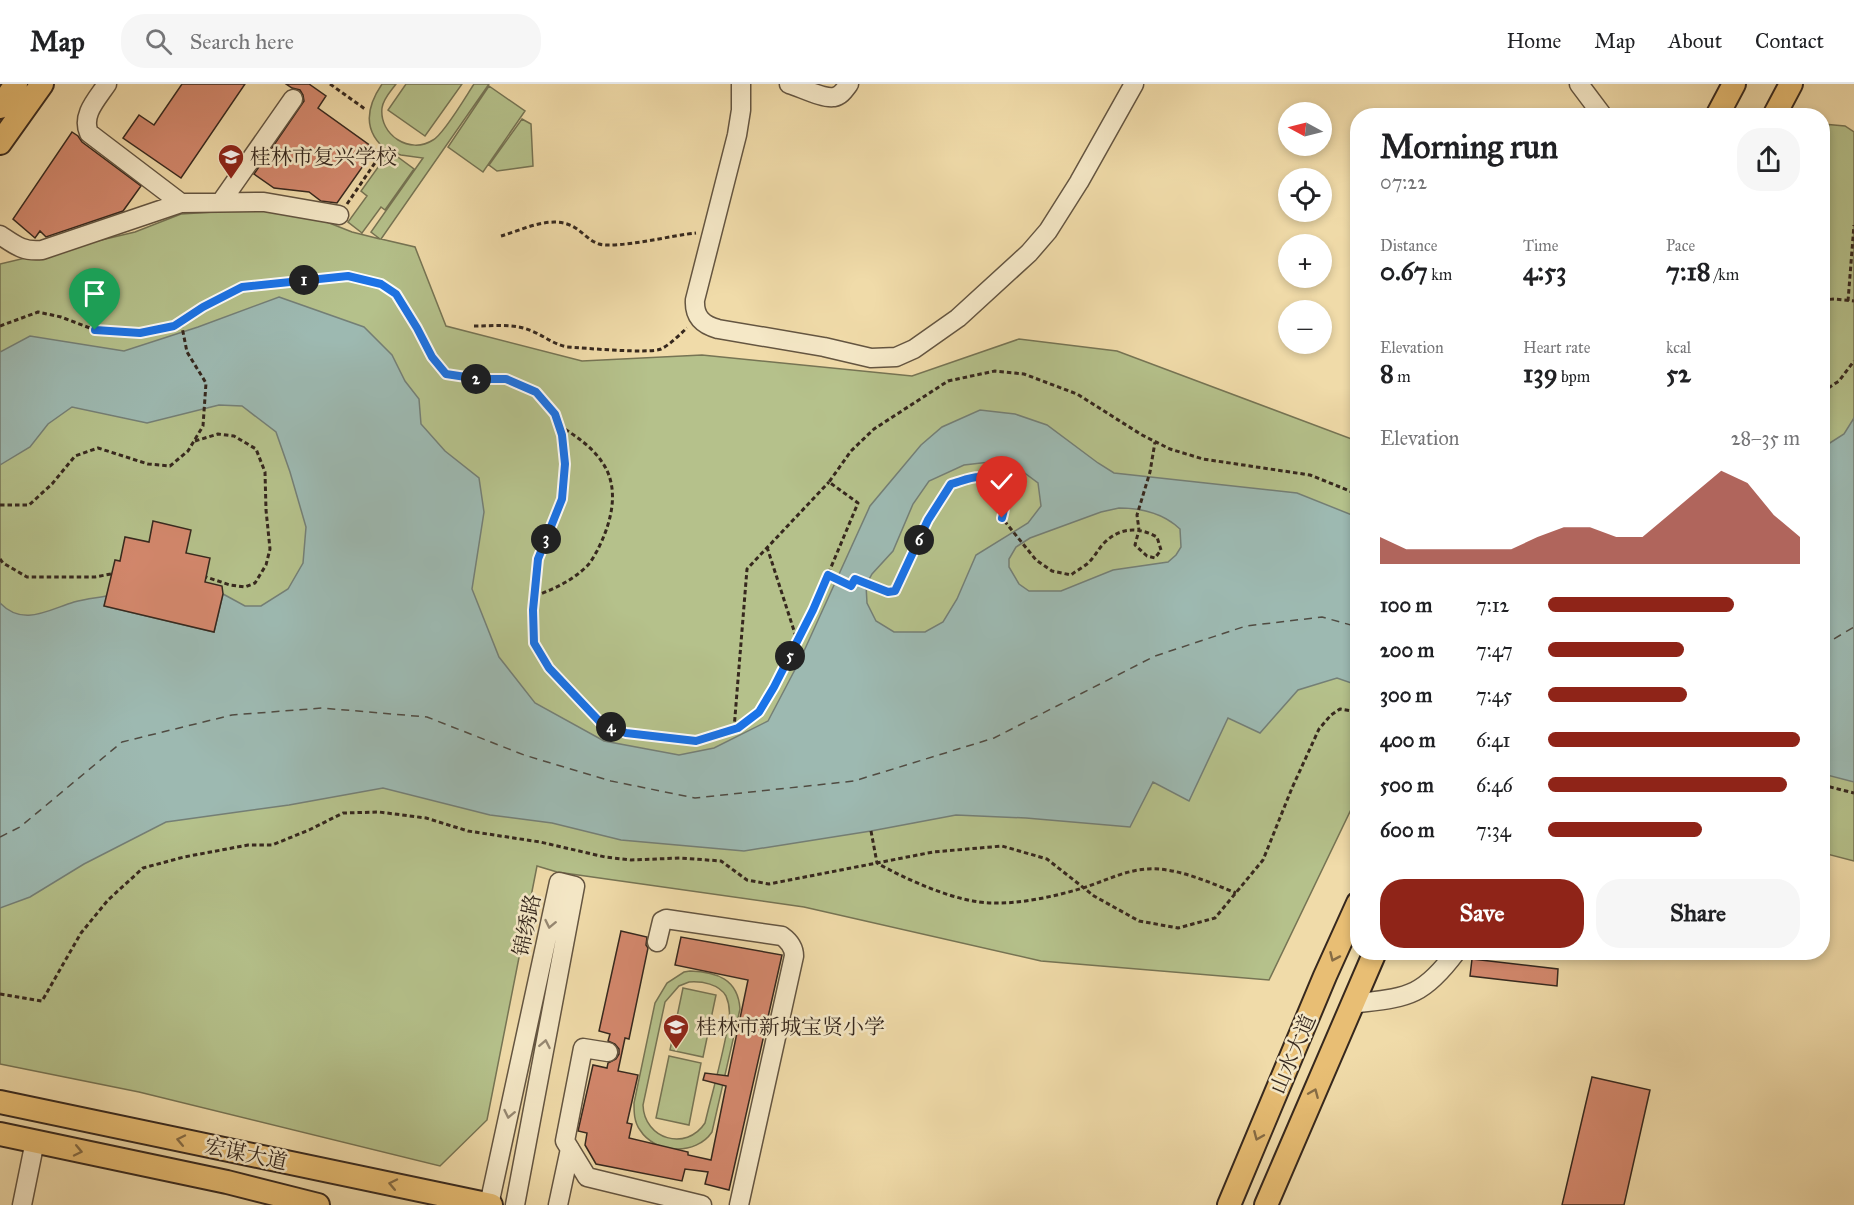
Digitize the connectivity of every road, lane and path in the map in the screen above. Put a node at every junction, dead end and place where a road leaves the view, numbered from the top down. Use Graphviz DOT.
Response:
graph roads {
  1 [pos="16,84"];
  2 [pos="42,84"];
  3 [pos="107,84"];
  4 [pos="330,84"];
  5 [pos="741,84"];
  6 [pos="789,84"];
  7 [pos="849,84"];
  8 [pos="1134,84"];
  9 [pos="1579,84"];
  10 [pos="1734,84"];
  11 [pos="1791,84"];
  12 [pos="292,99"];
  13 [pos="0,107"];
  14 [pos="1597,108"];
  15 [pos="1720,108"];
  16 [pos="1778,108"];
  17 [pos="365,109"];
  18 [pos="0,143"];
  19 [pos="384,151"];
  20 [pos="221,202"];
  21 [pos="181,203"];
  22 [pos="339,215"];
  23 [pos="1854,225"];
  24 [pos="712,231"];
  25 [pos="0,235"];
  26 [pos="501,236"];
  27 [pos="1830,300"];
  28 [pos="1848,301"];
  29 [pos="1854,301"];
  30 [pos="698,318"];
  31 [pos="181,322"];
  32 [pos="0,326"];
  33 [pos="474,326"];
  34 [pos="1854,361"];
  35 [pos="1830,387"];
  36 [pos="558,424"];
  37 [pos="194,441"];
  38 [pos="1155,442"];
  39 [pos="829,482"];
  40 [pos="1350,491"];
  41 [pos="0,505"];
  42 [pos="1139,530"];
  43 [pos="767,548"];
  44 [pos="0,559"];
  45 [pos="111,573"];
  46 [pos="828,575"];
  47 [pos="206,577"];
  48 [pos="535,596"];
  49 [pos="797,641"];
  50 [pos="1350,711"];
  51 [pos="734,729"];
  52 [pos="1830,787"];
  53 [pos="1854,793"];
  54 [pos="871,831"];
  55 [pos="877,863"];
  56 [pos="1083,888"];
  57 [pos="1236,893"];
  58 [pos="1350,921"];
  59 [pos="657,942"];
  60 [pos="1371,960"];
  61 [pos="1450,960"];
  62 [pos="0,994"];
  63 [pos="1352,1004"];
  64 [pos="608,1052"];
  65 [pos="0,1102"];
  66 [pos="0,1134"];
  67 [pos="35,1142"];
  68 [pos="570,1149"];
  69 [pos="22,1205"];
  70 [pos="318,1205"];
  71 [pos="490,1205"];
  72 [pos="515,1205"];
  73 [pos="558,1205"];
  74 [pos="702,1205"];
  75 [pos="740,1205"];
  76 [pos="1229,1205"];
  77 [pos="1266,1205"];
  1 -- 13 [label="main road"];
  2 -- 18 [label="main road"];
  3 -- 21 [label="street"];
  4 -- 17 [label="path"];
  5 -- 24 [label="street"];
  6 -- 7 [label="street"];
  8 -- 30 [label="street"];
  9 -- 14 [label="street"];
  10 -- 15 [label="main road"];
  11 -- 16 [label="main road"];
  12 -- 20 [label="street"];
  19 -- 22 [label="path"];
  20 -- 21 [label="street"];
  20 -- 22 [label="street"];
  21 -- 25 [label="street"];
  23 -- 28 [label="path"];
  24 -- 26 [label="path"];
  24 -- 30 [label="street"];
  27 -- 28 [label="path"];
  28 -- 29 [label="path"];
  30 -- 33 [label="path"];
  31 -- 32 [label="path"];
  31 -- 36 [label="path"];
  31 -- 37 [label="path"];
  34 -- 35 [label="path"];
  36 -- 48 [label="path"];
  36 -- 48 [label="path"];
  37 -- 41 [label="path"];
  37 -- 47 [label="path"];
  38 -- 39 [label="path"];
  38 -- 40 [label="path"];
  38 -- 42 [label="path"];
  39 -- 43 [label="path"];
  39 -- 46 [label="path"];
  42 -- 42 [label="path"];
  42 -- 46 [label="path"];
  43 -- 49 [label="path"];
  43 -- 51 [label="path"];
  44 -- 45 [label="path"];
  46 -- 49 [label="path"];
  48 -- 51 [label="path"];
  49 -- 51 [label="path"];
  50 -- 57 [label="path"];
  52 -- 53 [label="path"];
  54 -- 55 [label="path"];
  55 -- 56 [label="path"];
  55 -- 56 [label="path"];
  55 -- 62 [label="path"];
  56 -- 57 [label="path"];
  56 -- 57 [label="path"];
  58 -- 76 [label="main road, 山水大道, one-way"];
  59 -- 75 [label="street"];
  60 -- 63 [label="main road, 山水大道"];
  61 -- 63 [label="street"];
  77 -- 63 [label="main road, 山水大道, one-way"];
  64 -- 68 [label="street"];
  71 -- 65 [label="main road, 宏谋大道, one-way"];
  66 -- 67 [label="main road, 宏谋大道"];
  67 -- 69 [label="street"];
  67 -- 70 [label="main road, 宏谋大道, one-way"];
  68 -- 73 [label="street"];
  68 -- 74 [label="street"];
  72 -- 71 [label="street, 锦绣路, one-way"];
}
